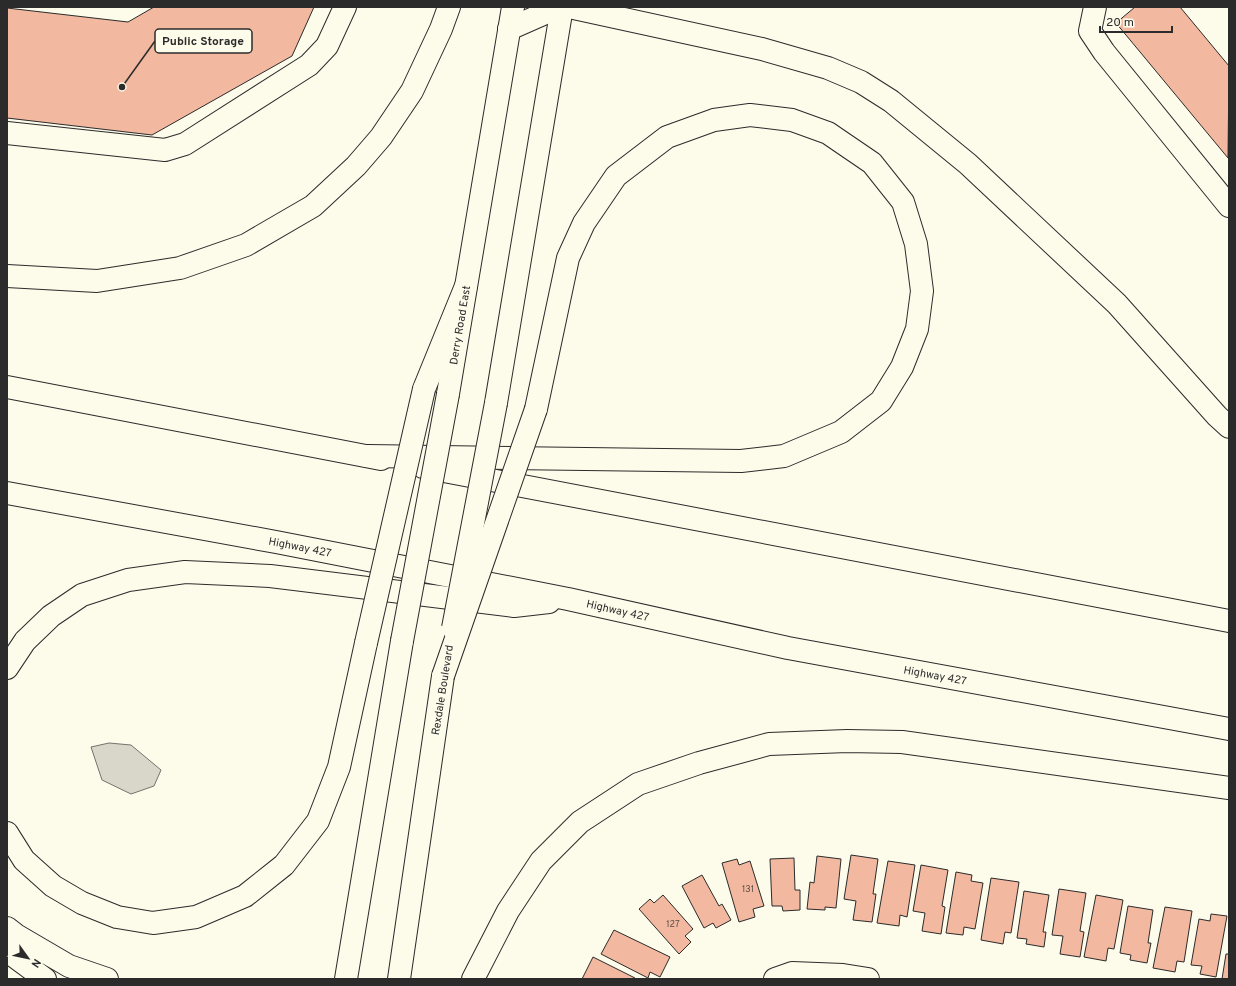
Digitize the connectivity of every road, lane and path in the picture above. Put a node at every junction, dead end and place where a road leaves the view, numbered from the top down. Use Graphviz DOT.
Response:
graph roads {
  1 [pos="345,7"];
  2 [pos="449,7"];
  3 [pos="513,7"];
  4 [pos="559,7"];
  5 [pos="562,7"];
  6 [pos="569,7"];
  7 [pos="1095,7"];
  8 [pos="509,29"];
  9 [pos="7,133"];
  10 [pos="1226,195"];
  11 [pos="7,276"];
  12 [pos="466,286"];
  13 [pos="7,387"];
  14 [pos="1229,427"];
  15 [pos="367,456"];
  16 [pos="7,492"];
  17 [pos="568,599"];
  18 [pos="1229,621"];
  19 [pos="7,668"];
  20 [pos="443,676"];
  21 [pos="1229,729"];
  22 [pos="1229,788"];
  23 [pos="7,833"];
  24 [pos="7,928"];
  25 [pos="7,951"];
  26 [pos="45,979"];
  27 [pos="107,979"];
  28 [pos="346,979"];
  29 [pos="399,979"];
  30 [pos="473,979"];
  31 [pos="775,979"];
  32 [pos="868,979"];
  1 -- 9 [label="main road"];
  2 -- 11 [label="main road"];
  3 -- 8 [label="main road, Derry Road East"];
  4 -- 8 [label="main road"];
  5 -- 20 [label="main road, Rexdale Boulevard, bridge"];
  6 -- 14 [label="main road"];
  7 -- 10 [label="main road"];
  8 -- 12 [label="main road, Derry Road East"];
  12 -- 23 [label="main road, bridge"];
  12 -- 28 [label="main road, Derry Road East, bridge"];
  13 -- 15 [label="main road"];
  15 -- 18 [label="main road"];
  15 -- 20 [label="main road, bridge"];
  16 -- 17 [label="main road, Highway 427"];
  17 -- 19 [label="main road"];
  17 -- 21 [label="main road, Highway 427"];
  20 -- 29 [label="main road, Rexdale Boulevard"];
  22 -- 30 [label="main road"];
  24 -- 27 [label="main road"];
  25 -- 26 [label="main road"];
  31 -- 32 [label="main road"];
}
